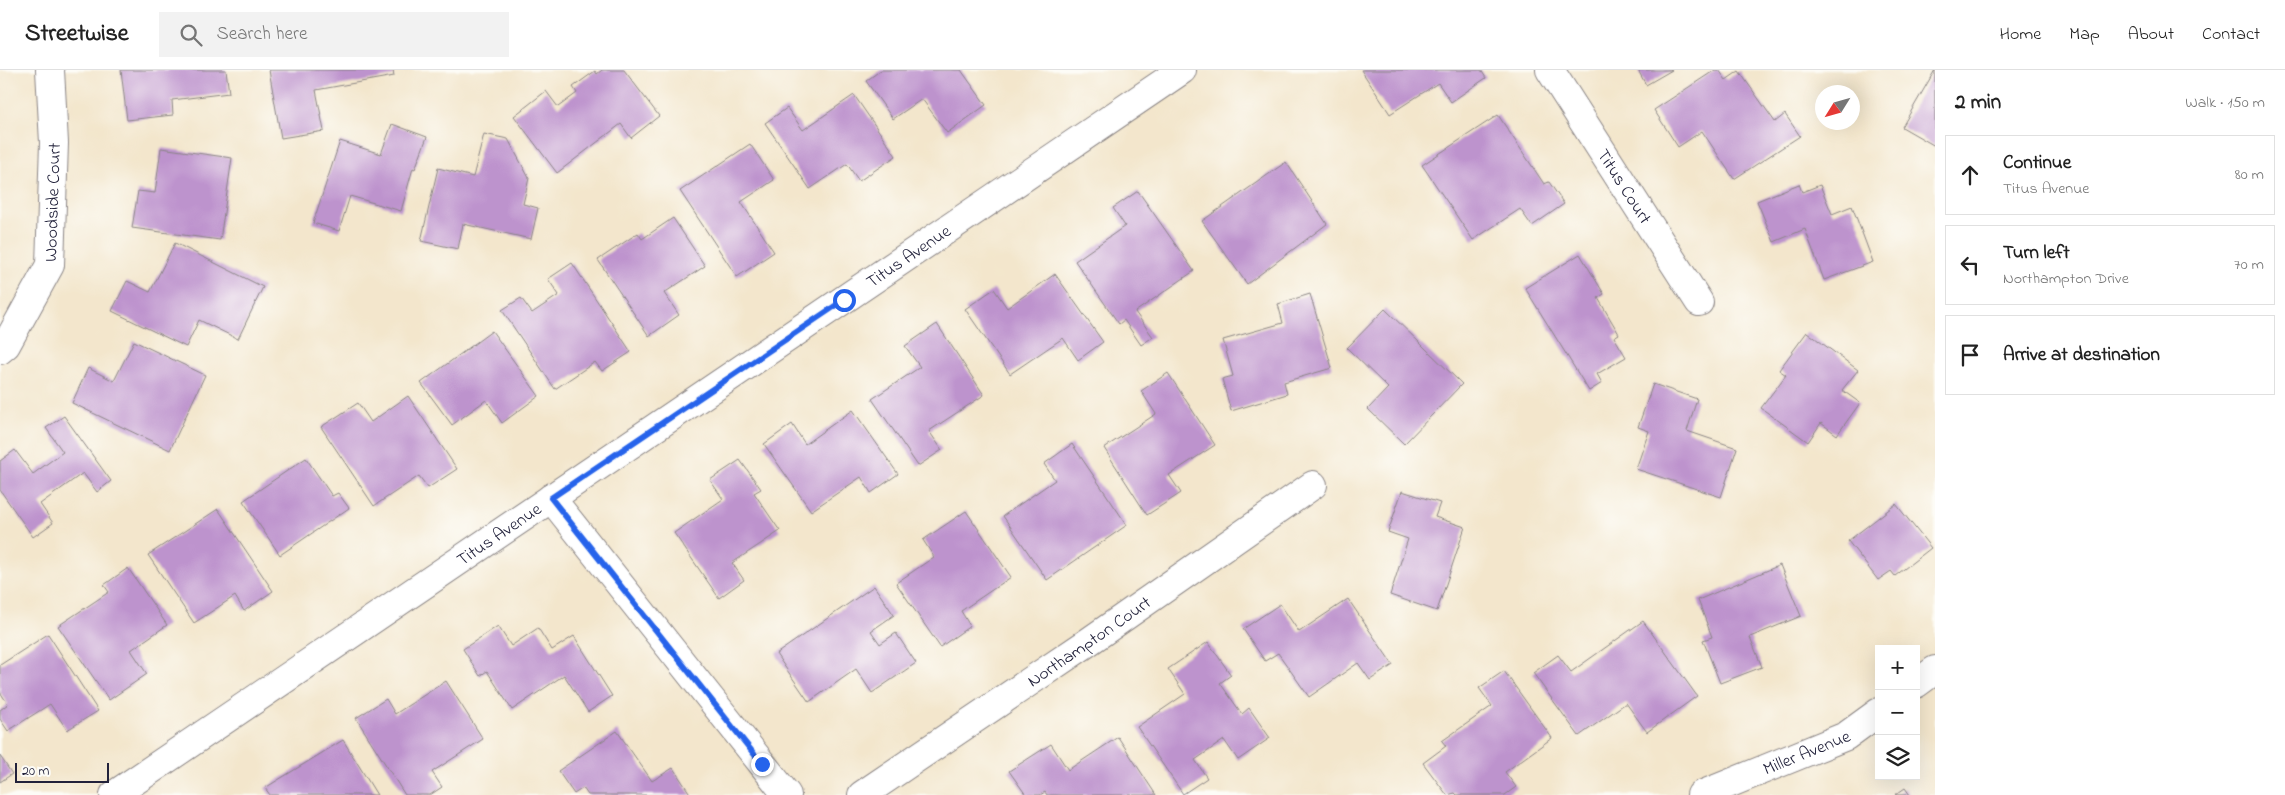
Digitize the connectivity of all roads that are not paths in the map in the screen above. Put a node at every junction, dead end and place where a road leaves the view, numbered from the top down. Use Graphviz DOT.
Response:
graph roads {
  1 [pos="50,70"];
  2 [pos="1182,70"];
  3 [pos="1550,70"];
  4 [pos="1699,302"];
  5 [pos="0,350"];
  6 [pos="1313,486"];
  7 [pos="551,498"];
  8 [pos="1935,670"];
  9 [pos="1920,681"];
  10 [pos="1875,715"];
  11 [pos="114,795"];
  12 [pos="787,795"];
  13 [pos="862,795"];
  14 [pos="1701,795"];
  1 -- 5 [label="street, Woodside Court"];
  2 -- 7 [label="street, Titus Avenue"];
  3 -- 4 [label="street, Titus Court"];
  6 -- 13 [label="street, Northampton Court"];
  7 -- 11 [label="street, Titus Avenue"];
  7 -- 12 [label="street"];
  8 -- 9 [label="street"];
  10 -- 14 [label="street, Miller Avenue"];
}
